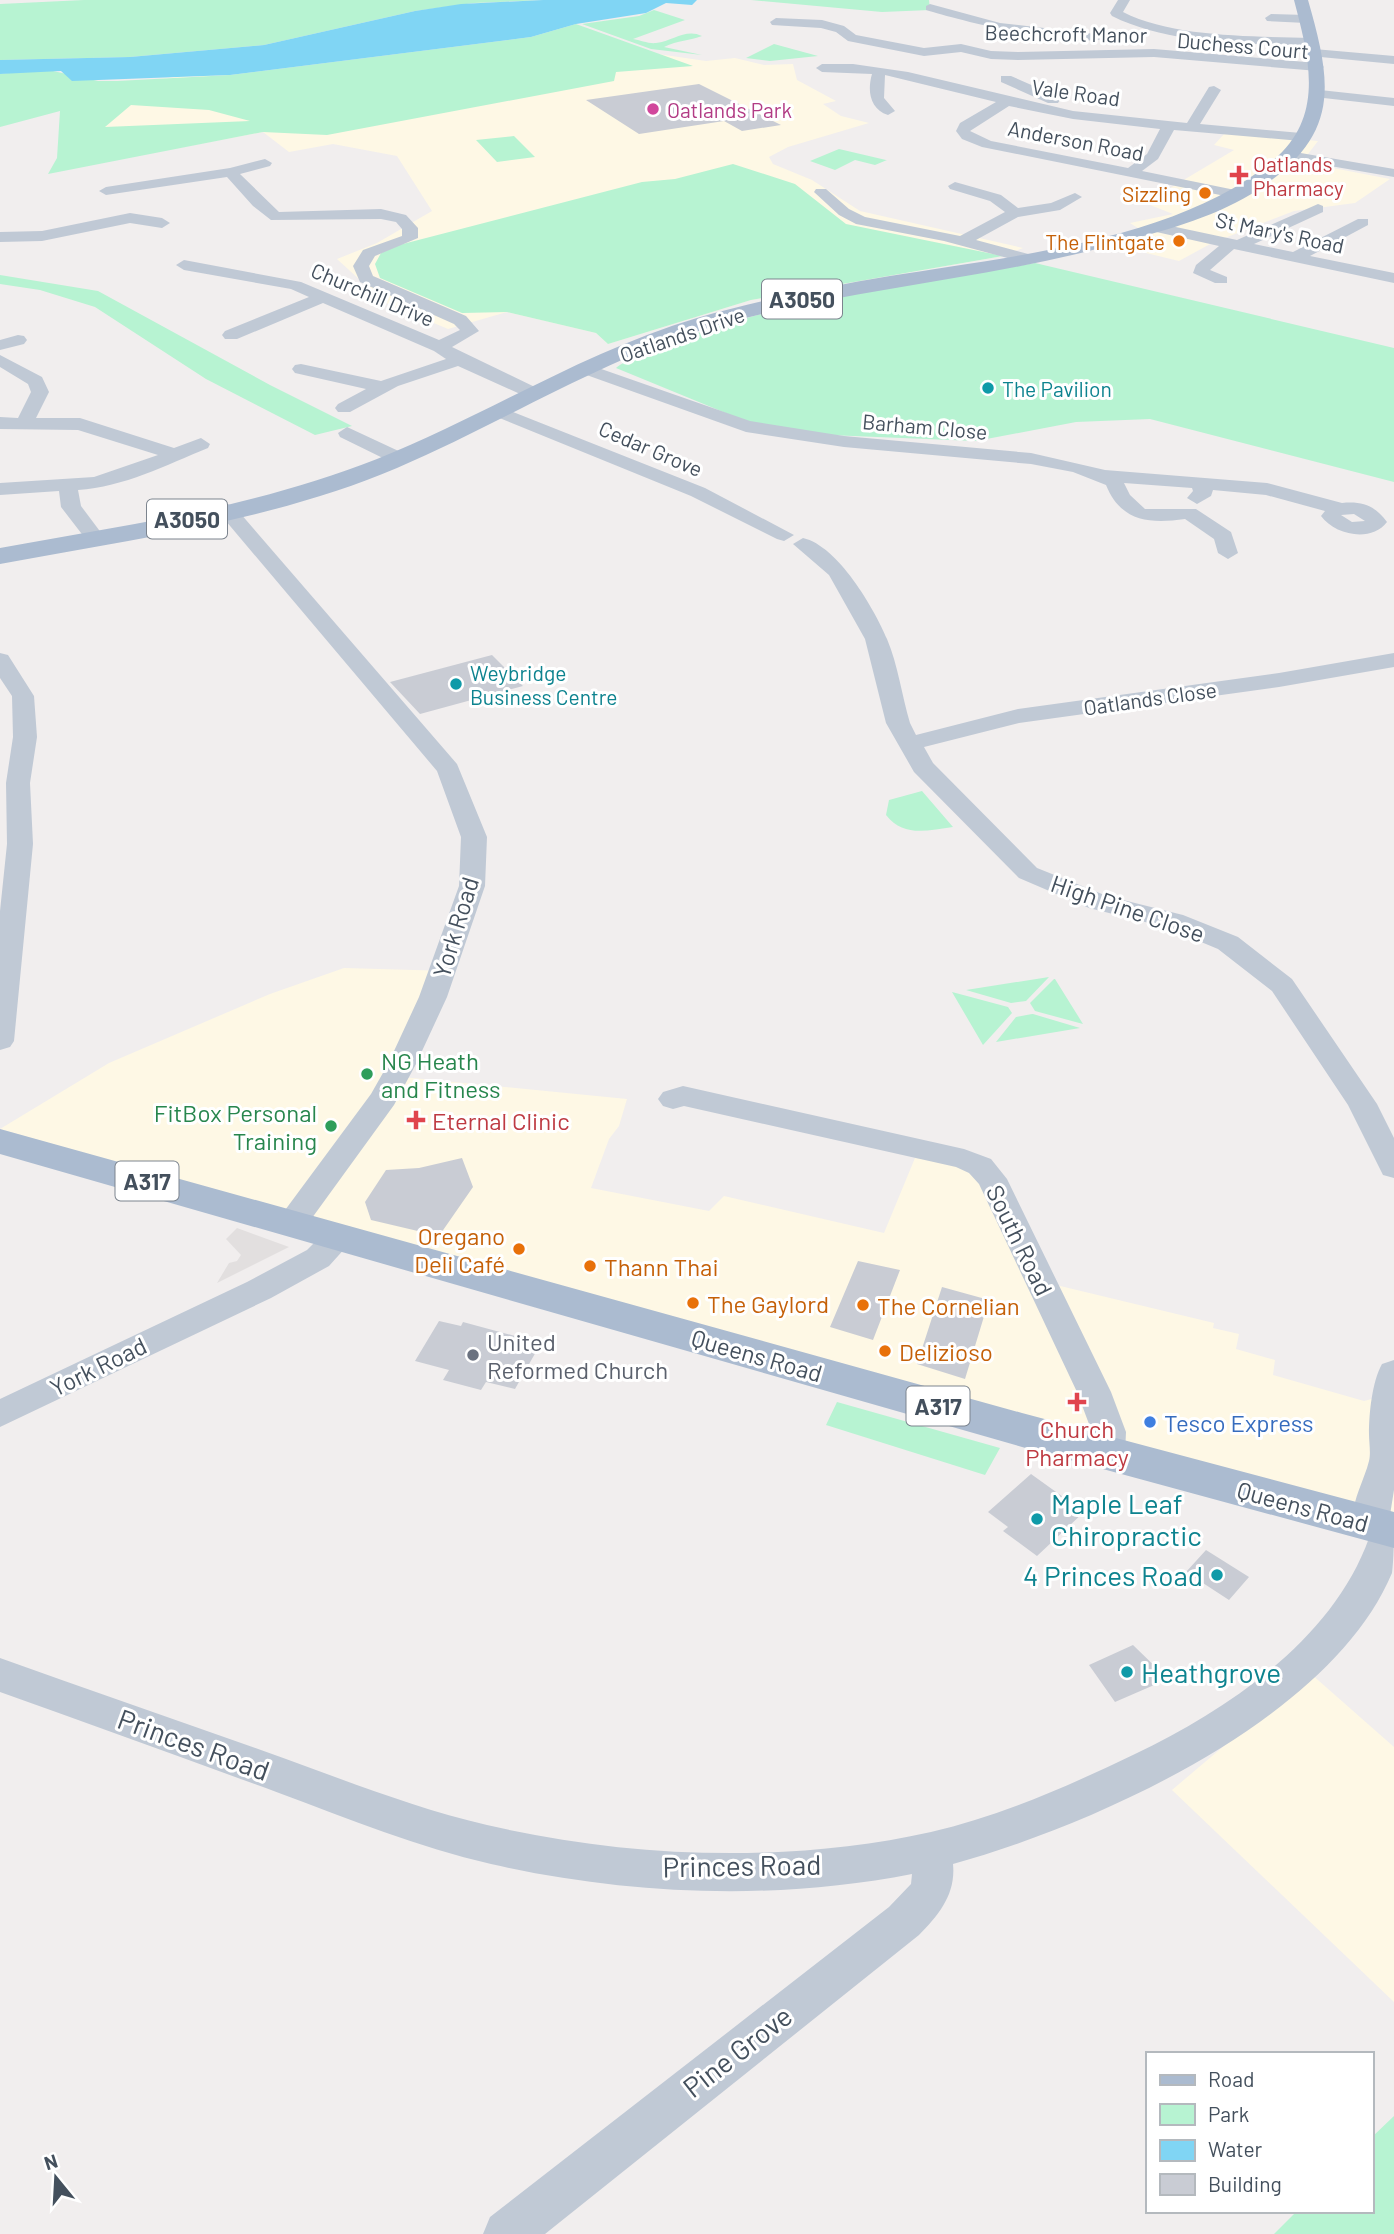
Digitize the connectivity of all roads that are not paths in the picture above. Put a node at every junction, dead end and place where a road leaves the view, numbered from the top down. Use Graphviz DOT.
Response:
graph roads {
  1 [pos="1124,0"];
  2 [pos="1301,0"];
  3 [pos="930,8"];
  4 [pos="1271,18"];
  5 [pos="1306,19"];
  6 [pos="776,22"];
  7 [pos="1136,22"];
  8 [pos="1164,57"];
  9 [pos="1316,58"];
  10 [pos="1393,59"];
  11 [pos="828,65"];
  12 [pos="1122,67"];
  13 [pos="880,70"];
  14 [pos="1142,70"];
  15 [pos="1005,82"];
  16 [pos="1214,90"];
  17 [pos="1321,94"];
  18 [pos="1006,102"];
  19 [pos="1394,102"];
  20 [pos="1042,110"];
  21 [pos="888,111"];
  22 [pos="1170,124"];
  23 [pos="1192,126"];
  24 [pos="1301,137"];
  25 [pos="1289,155"];
  26 [pos="265,163"];
  27 [pos="230,173"];
  28 [pos="1130,173"];
  29 [pos="1394,173"];
  30 [pos="954,186"];
  31 [pos="106,191"];
  32 [pos="821,192"];
  33 [pos="1235,194"];
  34 [pos="1075,197"];
  35 [pos="1318,208"];
  36 [pos="1014,213"];
  37 [pos="1363,222"];
  38 [pos="162,223"];
  39 [pos="1157,228"];
  40 [pos="0,237"];
  41 [pos="963,241"];
  42 [pos="1235,244"];
  43 [pos="1295,257"];
  44 [pos="1026,258"];
  45 [pos="184,264"];
  46 [pos="1394,278"];
  47 [pos="1221,280"];
  48 [pos="323,297"];
  49 [pos="231,335"];
  50 [pos="19,340"];
  51 [pos="0,345"];
  52 [pos="440,347"];
  53 [pos="0,360"];
  54 [pos="459,360"];
  55 [pos="301,369"];
  56 [pos="587,369"];
  57 [pos="384,387"];
  58 [pos="535,394"];
  59 [pos="344,408"];
  60 [pos="498,411"];
  61 [pos="0,423"];
  62 [pos="24,423"];
  63 [pos="347,433"];
  64 [pos="201,444"];
  65 [pos="173,454"];
  66 [pos="398,458"];
  67 [pos="1099,475"];
  68 [pos="1198,483"];
  69 [pos="68,486"];
  70 [pos="0,489"];
  71 [pos="1341,509"];
  72 [pos="227,510"];
  73 [pos="1189,513"];
  74 [pos="95,538"];
  75 [pos="793,539"];
  76 [pos="1228,553"];
  77 [pos="0,556"];
  78 [pos="0,660"];
  79 [pos="1394,660"];
  80 [pos="908,744"];
  81 [pos="10,835"];
  82 [pos="0,1041"];
  83 [pos="673,1099"];
  84 [pos="0,1140"];
  85 [pos="1394,1168"];
  86 [pos="293,1221"];
  87 [pos="340,1236"];
  88 [pos="1394,1373"];
  89 [pos="0,1414"];
  90 [pos="1107,1453"];
  91 [pos="1383,1517"];
  92 [pos="0,1675"];
  93 [pos="930,1851"];
  94 [pos="507,2234"];
  1 -- 7 [label="street"];
  2 -- 5 [label="main road, Oatlands Drive / A3050"];
  3 -- 7 [label="street"];
  4 -- 5 [label="street"];
  5 -- 9 [label="main road, Oatlands Drive / A3050"];
  6 -- 9 [label="street, Beechcroft Manor"];
  7 -- 9 [label="street"];
  8 -- 9 [label="street, Duchess Court"];
  8 -- 12 [label="street, Duchess Court"];
  8 -- 14 [label="street, Duchess Court"];
  9 -- 10 [label="street"];
  9 -- 17 [label="main road, Oatlands Drive / A3050"];
  11 -- 13 [label="street, Vale Road"];
  13 -- 18 [label="street, Vale Road"];
  13 -- 21 [label="street"];
  15 -- 20 [label="street"];
  16 -- 23 [label="street"];
  17 -- 19 [label="street"];
  17 -- 24 [label="main road, Oatlands Drive / A3050"];
  18 -- 20 [label="street, Vale Road"];
  18 -- 28 [label="street, Anderson Road"];
  20 -- 22 [label="street, Vale Road"];
  22 -- 23 [label="street, Vale Road"];
  22 -- 28 [label="street"];
  23 -- 24 [label="street, Vale Road"];
  24 -- 25 [label="main road, Oatlands Drive / A3050"];
  25 -- 29 [label="street"];
  25 -- 33 [label="main road, Oatlands Drive / A3050"];
  26 -- 27 [label="street"];
  27 -- 31 [label="street"];
  27 -- 52 [label="street"];
  28 -- 33 [label="street, Anderson Road"];
  30 -- 36 [label="street"];
  32 -- 41 [label="street"];
  33 -- 39 [label="main road, Oatlands Drive / A3050"];
  34 -- 36 [label="street"];
  35 -- 42 [label="street"];
  36 -- 41 [label="street"];
  37 -- 43 [label="street"];
  38 -- 40 [label="street"];
  39 -- 42 [label="street, St Mary's Road"];
  39 -- 44 [label="main road, Oatlands Drive / A3050"];
  41 -- 44 [label="street"];
  42 -- 43 [label="street, St Mary's Road"];
  42 -- 47 [label="street"];
  43 -- 46 [label="street, St Mary's Road"];
  44 -- 56 [label="main road, Oatlands Drive / A3050"];
  45 -- 48 [label="street, Churchill Drive"];
  48 -- 49 [label="street"];
  48 -- 52 [label="street, Churchill Drive"];
  50 -- 51 [label="street"];
  52 -- 54 [label="street, Churchill Drive"];
  53 -- 62 [label="street"];
  54 -- 57 [label="street"];
  54 -- 58 [label="street, Churchill Drive"];
  55 -- 57 [label="street"];
  56 -- 58 [label="main road, Oatlands Drive / A3050"];
  56 -- 67 [label="street, Barham Close"];
  57 -- 59 [label="street"];
  58 -- 60 [label="main road, Oatlands Drive / A3050"];
  60 -- 66 [label="main road, Oatlands Drive / A3050"];
  60 -- 75 [label="street, Cedar Grove"];
  61 -- 62 [label="street"];
  62 -- 65 [label="street"];
  63 -- 66 [label="street"];
  64 -- 65 [label="street"];
  65 -- 69 [label="street"];
  66 -- 72 [label="main road, Oatlands Drive / A3050"];
  67 -- 68 [label="street, Barham Close"];
  67 -- 73 [label="street"];
  68 -- 71 [label="street, Barham Close"];
  68 -- 73 [label="street"];
  69 -- 70 [label="street"];
  69 -- 74 [label="street"];
  72 -- 74 [label="main road, Oatlands Drive / A3050"];
  72 -- 86 [label="street, York Road"];
  73 -- 76 [label="street"];
  74 -- 77 [label="main road, Oatlands Drive / A3050"];
  75 -- 80 [label="street, High Pine Close"];
  78 -- 81 [label="street"];
  79 -- 80 [label="street, Oatlands Close"];
  80 -- 85 [label="street, High Pine Close"];
  81 -- 82 [label="street"];
  83 -- 90 [label="street, South Road"];
  84 -- 86 [label="main road, Queens Road / A317"];
  86 -- 87 [label="main road, Queens Road / A317"];
  87 -- 89 [label="street, York Road"];
  87 -- 90 [label="main road, Queens Road / A317"];
  88 -- 91 [label="street"];
  90 -- 91 [label="main road, Queens Road / A317"];
  91 -- 93 [label="street, Princes Road"];
  92 -- 93 [label="street, Princes Road"];
  93 -- 94 [label="street, Pine Grove"];
}
